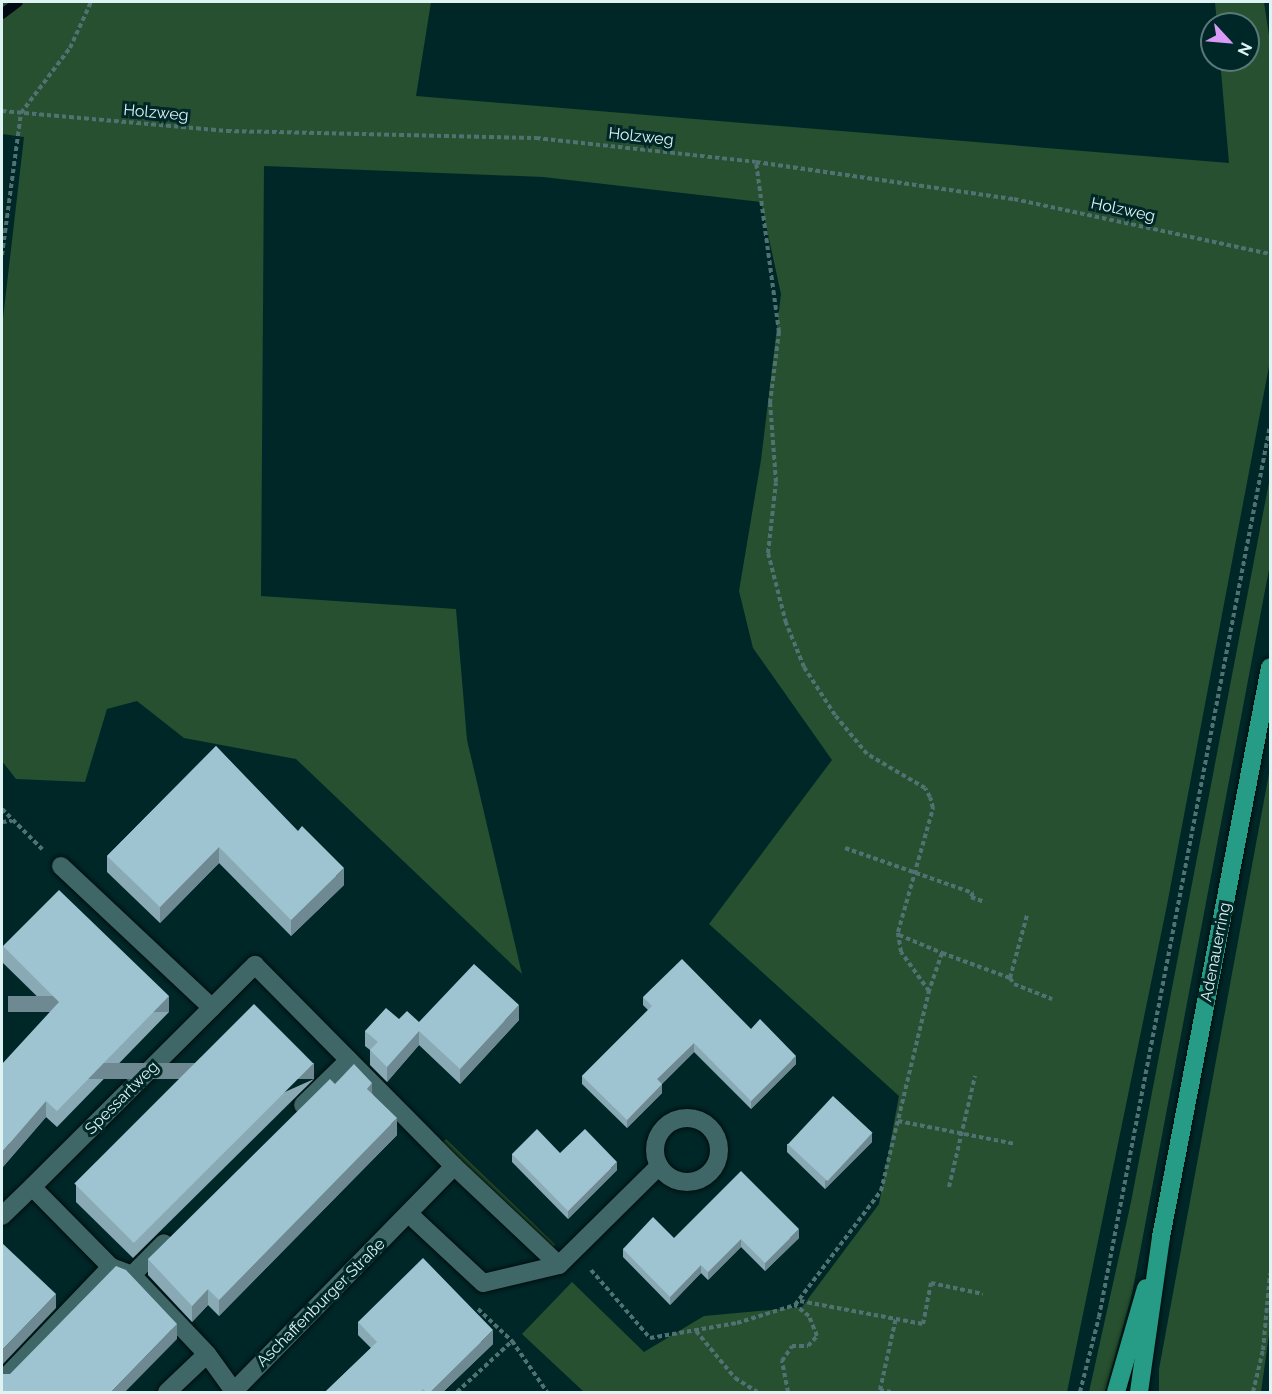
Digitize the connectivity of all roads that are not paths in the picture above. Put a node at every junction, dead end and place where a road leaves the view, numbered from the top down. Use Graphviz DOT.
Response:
graph roads {
  1 [pos="1270,667"];
  2 [pos="61,866"];
  3 [pos="212,1008"];
  4 [pos="349,1060"];
  5 [pos="290,1118"];
  6 [pos="454,1166"];
  7 [pos="659,1166"];
  8 [pos="32,1187"];
  9 [pos="409,1214"];
  10 [pos="2,1216"];
  11 [pos="173,1234"];
  12 [pos="1161,1237"];
  13 [pos="559,1265"];
  14 [pos="111,1267"];
  15 [pos="132,1275"];
  16 [pos="207,1354"];
  17 [pos="2,1381"];
  18 [pos="233,1391"];
  19 [pos="167,1392"];
  20 [pos="1116,1392"];
  21 [pos="1139,1392"];
  1 -- 12 [label="main road, Adenauerring"];
  2 -- 3 [label="street"];
  3 -- 4 [label="street, Spessartweg"];
  3 -- 8 [label="street, Spessartweg"];
  4 -- 5 [label="street"];
  4 -- 6 [label="street, Spessartweg"];
  6 -- 9 [label="street, Aschaffenburger Straße"];
  6 -- 13 [label="street"];
  7 -- 13 [label="street"];
  8 -- 10 [label="street, Spessartweg"];
  8 -- 14 [label="street"];
  9 -- 13 [label="street"];
  9 -- 18 [label="street, Aschaffenburger Straße"];
  11 -- 15 [label="street"];
  12 -- 20 [label="main road, Adenauerring"];
  12 -- 21 [label="main road, Adenauerring"];
  14 -- 15 [label="street"];
  14 -- 17 [label="street"];
  15 -- 16 [label="street"];
  16 -- 18 [label="street"];
  16 -- 19 [label="street"];
}
